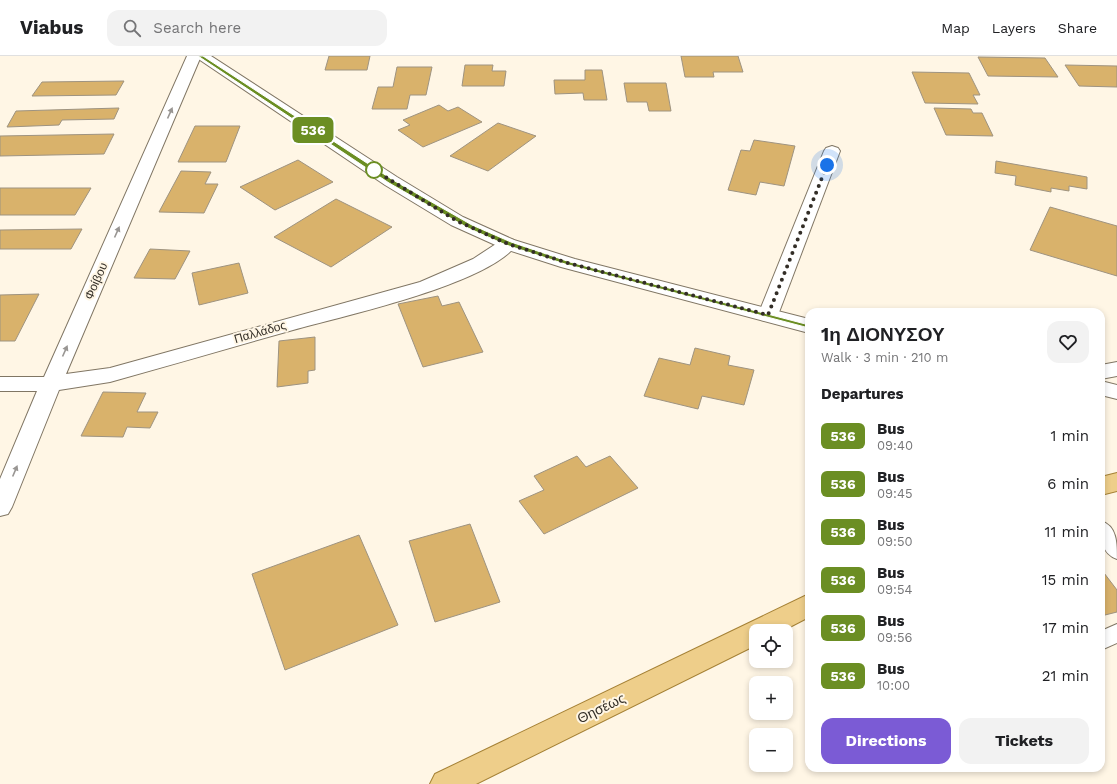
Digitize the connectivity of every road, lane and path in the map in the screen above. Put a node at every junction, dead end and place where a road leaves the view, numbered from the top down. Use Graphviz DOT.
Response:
graph roads {
  1 [pos="194,56"];
  2 [pos="201,56"];
  3 [pos="832,151"];
  4 [pos="508,244"];
  5 [pos="768,315"];
  6 [pos="805,325"];
  7 [pos="1117,369"];
  8 [pos="1105,371"];
  9 [pos="0,384"];
  10 [pos="51,384"];
  11 [pos="1105,389"];
  12 [pos="1117,392"];
  13 [pos="1117,482"];
  14 [pos="1105,485"];
  15 [pos="0,507"];
  16 [pos="1105,534"];
  17 [pos="1117,551"];
  18 [pos="805,607"];
  19 [pos="770,624"];
  20 [pos="1117,633"];
  21 [pos="749,634"];
  22 [pos="1105,639"];
  23 [pos="445,784"];
  10 -- 1 [label="street, Φοίβου, one-way"];
  2 -- 4 [label="street"];
  3 -- 5 [label="street"];
  4 -- 5 [label="street"];
  4 -- 10 [label="street, Παλλάδος"];
  5 -- 6 [label="street"];
  7 -- 8 [label="street"];
  9 -- 10 [label="street, Παλλάδος"];
  15 -- 10 [label="street, Φοίβου, one-way"];
  11 -- 12 [label="street"];
  13 -- 14 [label="main road"];
  16 -- 17 [label="lane"];
  18 -- 19 [label="main road, Θησέως"];
  20 -- 22 [label="lane"];
  21 -- 23 [label="main road, Θησέως"];
}
